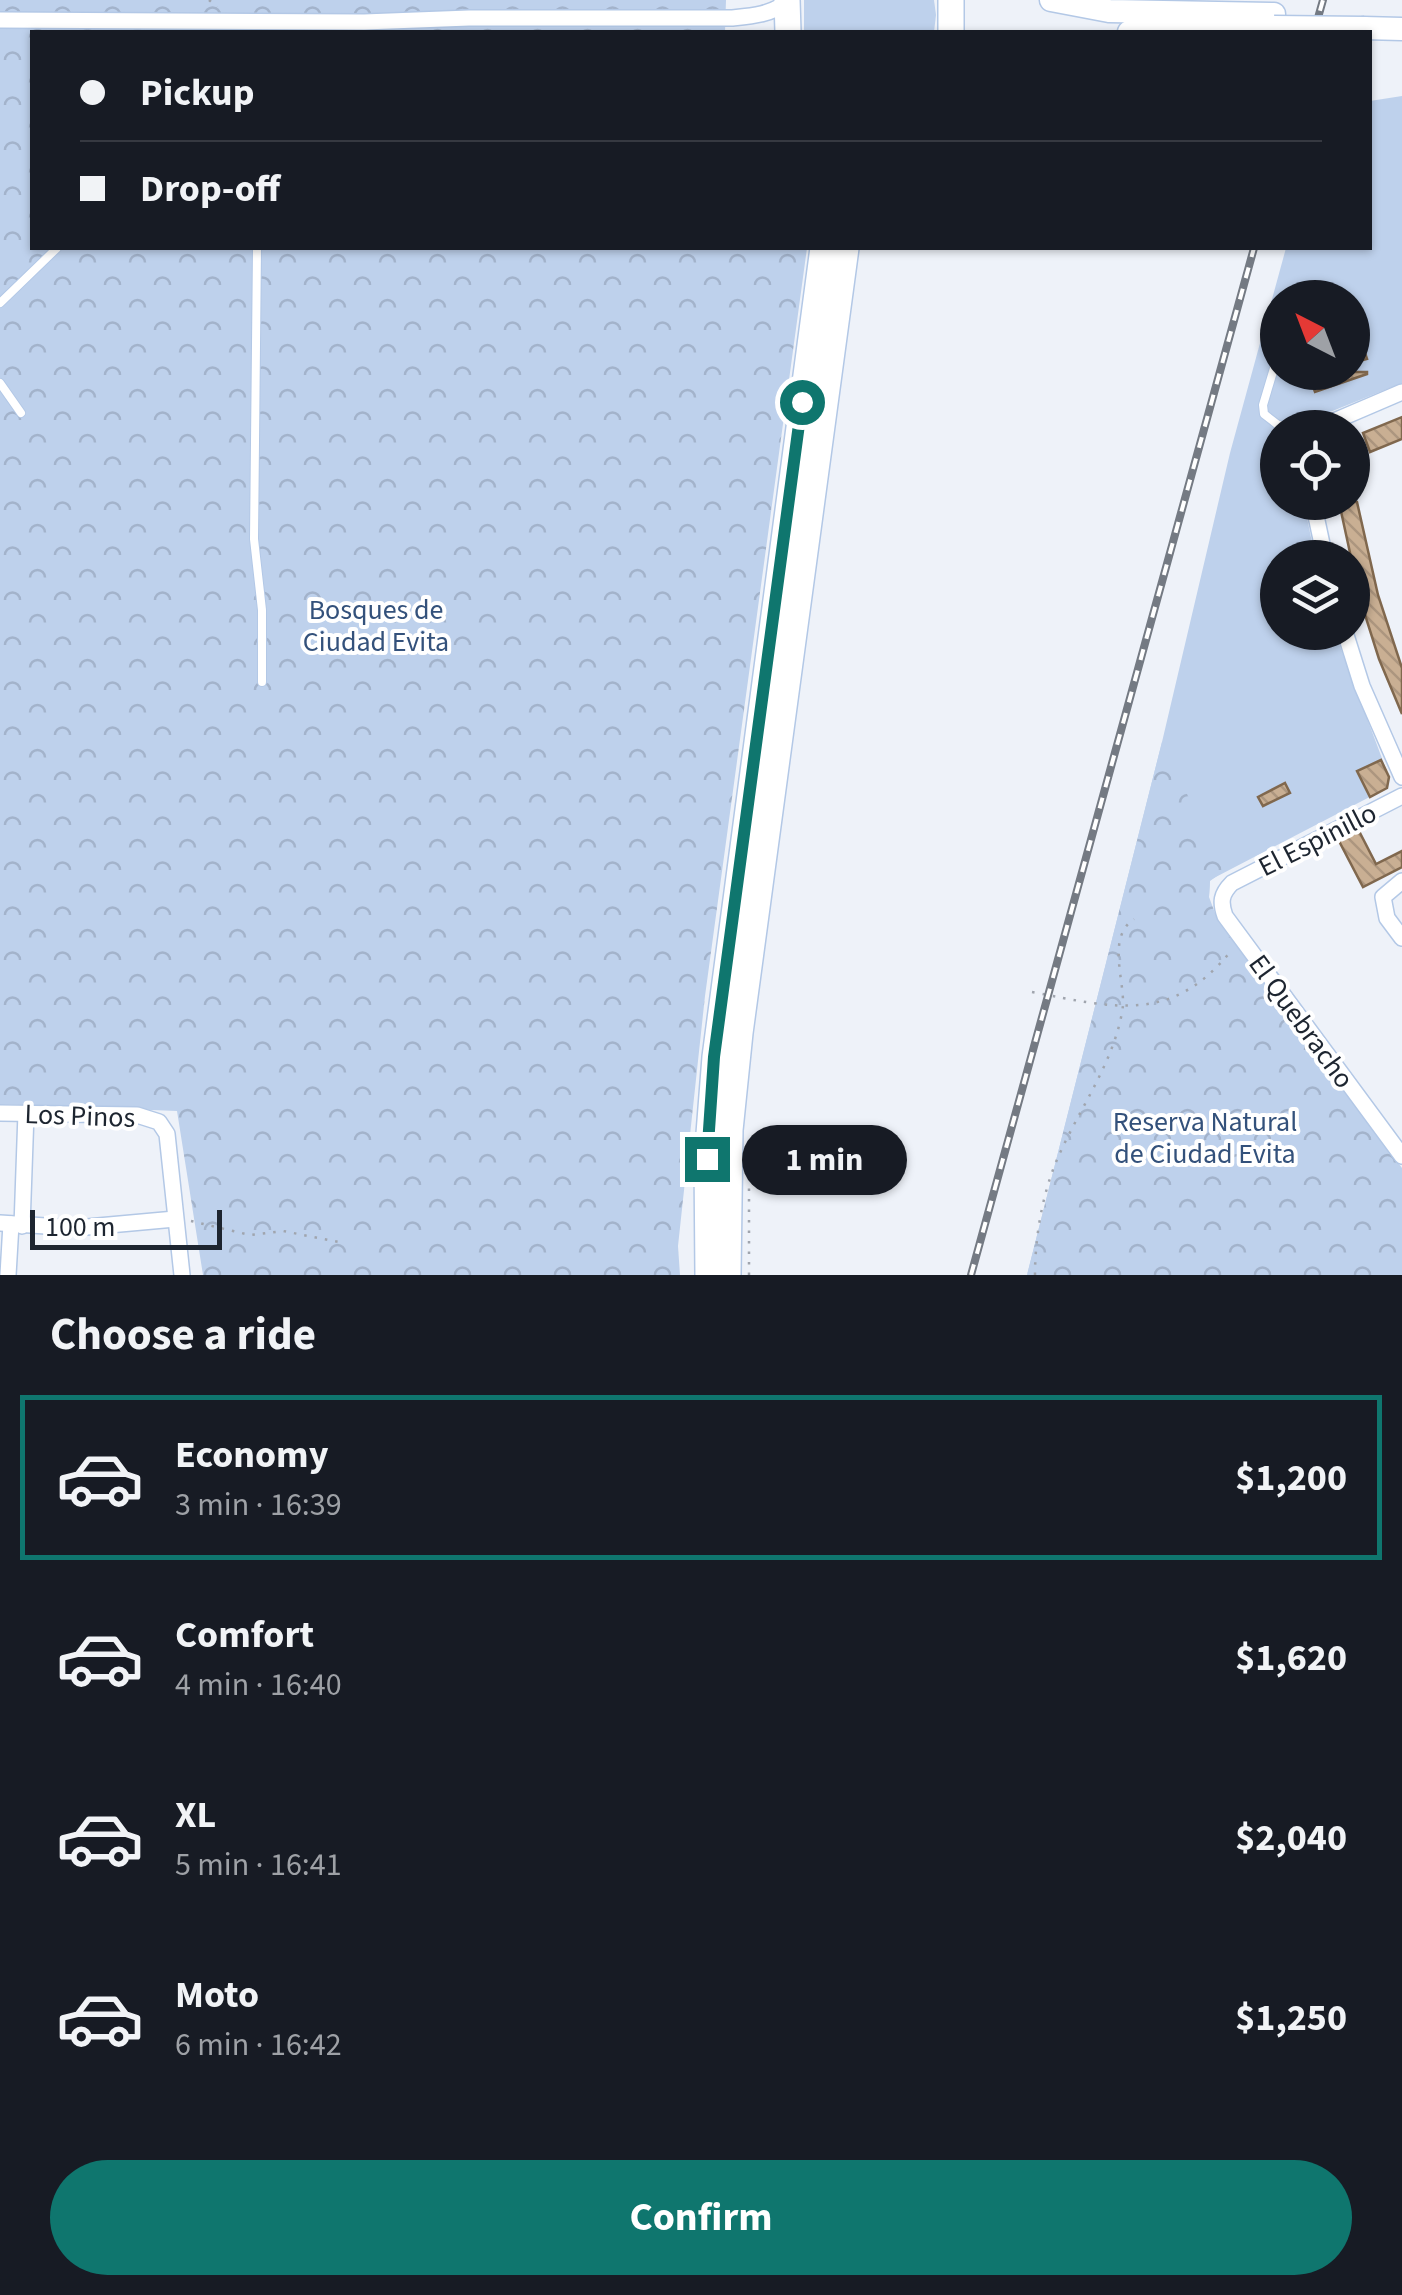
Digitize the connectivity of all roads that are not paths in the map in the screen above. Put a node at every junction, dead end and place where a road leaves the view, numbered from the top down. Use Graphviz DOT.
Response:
graph roads {
  1 [pos="951,0"];
  2 [pos="1052,0"];
  3 [pos="788,1"];
  4 [pos="1402,14"];
  5 [pos="0,20"];
  6 [pos="1195,21"];
  7 [pos="1364,21"];
  8 [pos="364,22"];
  9 [pos="261,27"];
  10 [pos="1402,28"];
  11 [pos="379,30"];
  12 [pos="788,30"];
  13 [pos="950,30"];
  14 [pos="1140,30"];
  15 [pos="55,250"];
  16 [pos="257,250"];
  17 [pos="823,250"];
  18 [pos="846,250"];
  19 [pos="0,303"];
  20 [pos="0,382"];
  21 [pos="1402,392"];
  22 [pos="1356,410"];
  23 [pos="21,413"];
  24 [pos="1351,650"];
  25 [pos="262,682"];
  26 [pos="1402,776"];
  27 [pos="1402,796"];
  28 [pos="1402,881"];
  29 [pos="1232,883"];
  30 [pos="1402,938"];
  31 [pos="0,1112"];
  32 [pos="26,1113"];
  33 [pos="1402,1156"];
  34 [pos="175,1219"];
  35 [pos="11,1224"];
  36 [pos="8,1275"];
  37 [pos="182,1275"];
  38 [pos="708,1275"];
  39 [pos="728,1275"];
  1 -- 13 [label="main road"];
  2 -- 6 [label="main road"];
  3 -- 8 [label="street"];
  3 -- 12 [label="main road"];
  4 -- 7 [label="main road"];
  5 -- 9 [label="street"];
  6 -- 7 [label="main road"];
  6 -- 14 [label="main road"];
  7 -- 10 [label="main road"];
  8 -- 9 [label="street"];
  8 -- 11 [label="street"];
  15 -- 19 [label="lane"];
  16 -- 25 [label="lane"];
  17 -- 38 [label="main road"];
  18 -- 39 [label="main road"];
  20 -- 23 [label="lane"];
  21 -- 22 [label="street"];
  24 -- 26 [label="street"];
  27 -- 29 [label="street, El Espinillo"];
  28 -- 30 [label="street"];
  29 -- 33 [label="street, El Quebracho"];
  31 -- 32 [label="street, Los Pinos"];
  32 -- 34 [label="street, Los Pinos"];
  32 -- 35 [label="street"];
  34 -- 35 [label="street"];
  34 -- 37 [label="street"];
  35 -- 36 [label="street"];
}
